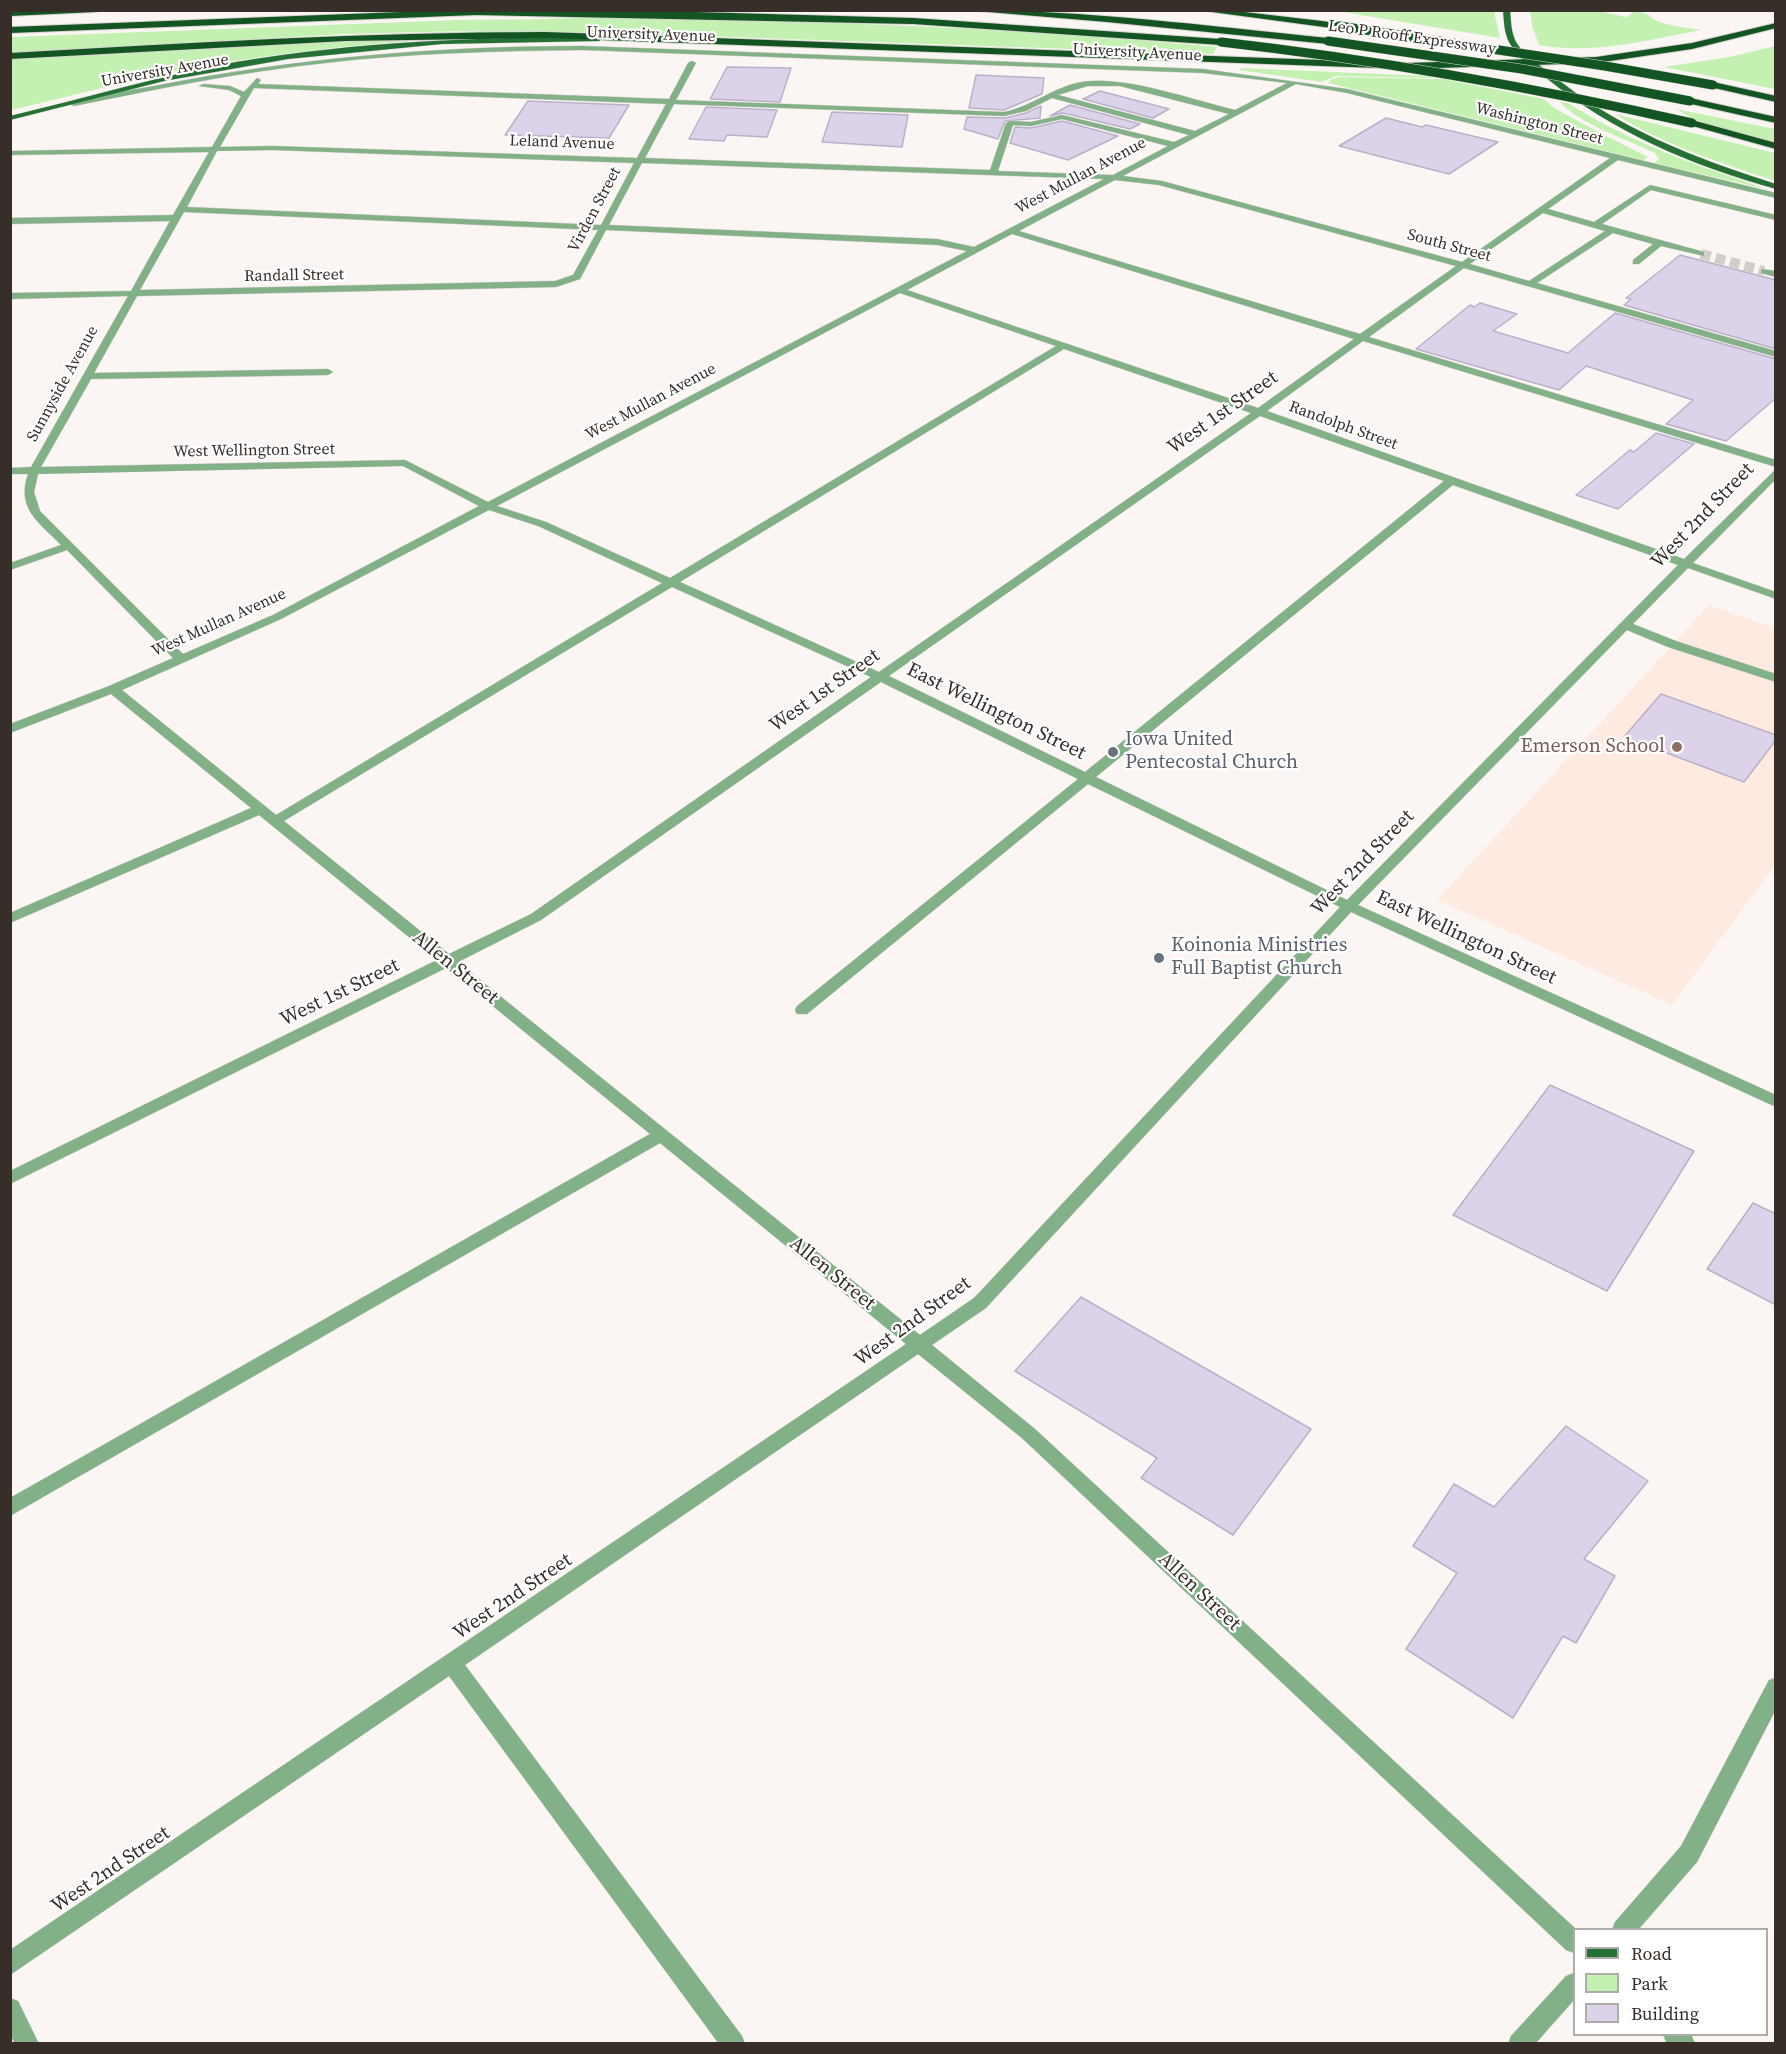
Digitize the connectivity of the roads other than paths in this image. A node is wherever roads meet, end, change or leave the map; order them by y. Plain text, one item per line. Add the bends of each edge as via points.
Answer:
1 (96, 10) edge
2 (510, 10) edge
3 (968, 10) edge
4 (1201, 10) edge
5 (1506, 10) edge
6 (467, 12) junction
7 (10, 14) edge
8 (1776, 25) edge
9 (1418, 27) dead end
10 (10, 30) edge
11 (693, 40) junction
12 (10, 56) edge
13 (692, 63) dead end
14 (1533, 63) junction
15 (1605, 66) junction
16 (277, 67) junction
17 (1296, 82) junction
18 (155, 87) junction
19 (248, 91) junction
20 (1053, 96) junction
21 (1776, 99) edge
22 (670, 102) junction
23 (74, 104) junction
24 (1028, 108) junction
25 (1236, 113) junction
26 (1004, 114) junction
27 (1062, 117) junction
28 (10, 118) edge
29 (1776, 120) edge
30 (948, 121) dead end
31 (1010, 123) junction
32 (1196, 134) junction
33 (1175, 145) junction
34 (1776, 146) edge
35 (215, 148) junction
36 (10, 153) edge
37 (1616, 158) junction
38 (638, 160) junction
39 (993, 173) junction
40 (1113, 177) junction
41 (1776, 187) edge
42 (1776, 196) edge
43 (1542, 210) junction
44 (178, 213) junction
45 (1776, 218) edge
46 (10, 221) edge
47 (604, 225) junction
48 (1595, 225) junction
49 (1611, 230) junction
50 (1011, 231) junction
51 (1659, 243) junction
52 (974, 250) junction
53 (1701, 254) tunnel mouth
54 (1636, 262) dead end
55 (1463, 265) junction
56 (1764, 271) tunnel mouth
57 (1776, 274) edge
58 (577, 276) joint
59 (1530, 284) junction
60 (899, 290) junction
61 (132, 293) junction
62 (10, 296) edge
63 (1364, 337) junction
64 (1063, 346) junction
65 (1776, 354) edge
66 (328, 372) dead end
67 (87, 376) junction
68 (1259, 412) junction
69 (1776, 464) edge
70 (10, 471) edge
71 (34, 471) junction
72 (1776, 472) edge
73 (1452, 481) junction
74 (487, 506) junction
75 (68, 546) junction
76 (1685, 564) junction
77 (10, 567) edge
78 (670, 582) junction
79 (1776, 596) edge
80 (1625, 626) junction
81 (181, 659) junction
82 (880, 677) junction
83 (1776, 678) edge
84 (113, 689) junction
85 (10, 729) edge
86 (1088, 778) junction
87 (261, 809) junction
88 (275, 821) junction
89 (1349, 906) junction
90 (10, 919) edge
91 (447, 961) junction
92 (802, 1010) dead end
93 (1776, 1102) edge
94 (661, 1135) junction
95 (10, 1178) edge
96 (920, 1345) junction
97 (10, 1508) edge
98 (452, 1664) junction
99 (1776, 1687) edge
100 (1624, 1928) edge
101 (1573, 1940) edge
102 (10, 1964) edge
103 (1573, 1986) edge
104 (10, 2009) edge
105 (28, 2043) edge
106 (734, 2043) edge
107 (1519, 2043) edge

1 - 7 highway
2 - 6 highway
3 - 29 highway, Leo P Rooff Expressway, bridge via 1328,41 1522,69
4 - 15 highway, Leo P Rooff Expressway, bridge via 1339,26
5 - 14 main road via 1514,44
6 - 10 highway
6 - 34 highway, bridge via 913,21 1221,42 1357,58 1491,80 1692,123
8 - 14 highway via 1645,54
9 - 15 highway, bridge
11 - 12 highway via 406,35
11 - 14 highway via 1335,64
11 - 23 main road via 502,40 360,49 186,74
13 - 22 street, Virden Street
14 - 41 main road via 1557,85 1616,123 1700,160
15 - 21 highway, Leo P Rooff Expressway, bridge
16 - 17 street, University Avenue via 412,53 583,48 1161,68
16 - 18 street, University Avenue
16 - 19 street, Sunnyside Avenue via 265,73
17 - 25 street, West Mullan Avenue
17 - 37 street, Washington Street
18 - 19 street via 217,86
18 - 23 street, University Avenue
19 - 22 street
19 - 35 street, Sunnyside Avenue
20 - 24 street
20 - 25 street via 1076,86 1120,84
20 - 32 street
22 - 26 street
22 - 38 street, Virden Street
23 - 28 main road, University Avenue
24 - 26 street
24 - 27 street
25 - 32 street, West Mullan Avenue
26 - 31 street
27 - 31 street via 1031,124
27 - 33 street
30 - 31 street
31 - 39 street
32 - 33 street, West Mullan Avenue
33 - 40 street, West Mullan Avenue
35 - 36 street, Leland Avenue
35 - 38 street, Leland Avenue
35 - 44 street, Sunnyside Avenue
37 - 42 street, Washington Street
37 - 43 street, West 1st Street
38 - 39 street, Leland Avenue
38 - 47 street, Virden Street
39 - 40 street, Leland Avenue
40 - 50 street, West Mullan Avenue
40 - 55 street, South Street via 1159,183
43 - 48 street
43 - 55 street, West 1st Street
44 - 46 street
44 - 47 street
44 - 61 street, Sunnyside Avenue
45 - 48 street via 1650,187
47 - 52 street via 937,242
47 - 58 street, Virden Street
48 - 49 street
49 - 51 street
49 - 59 street
50 - 52 street, West Mullan Avenue
50 - 63 street
51 - 53 street
51 - 54 street
52 - 60 street, West Mullan Avenue
55 - 59 street, South Street
55 - 63 street, West 1st Street
56 - 57 street
58 - 61 street, Randall Street via 556,285
59 - 65 street, South Street
60 - 64 street, Randolph Street
60 - 74 street, West Mullan Avenue
61 - 62 street, Randall Street
61 - 67 street, Sunnyside Avenue
63 - 68 street, West 1st Street
63 - 69 street
64 - 68 street, Randolph Street
64 - 78 street
66 - 67 street
67 - 71 street, Sunnyside Avenue
68 - 73 street, Randolph Street
68 - 82 street, West 1st Street
70 - 71 street, West Wellington Street
71 - 74 street, West Wellington Street via 405,463
71 - 75 street, Sunnyside Avenue via 27,491 29,503
72 - 76 street, West 2nd Street
73 - 76 street, Randolph Street
73 - 86 street
74 - 78 street, East Wellington Street via 542,524
74 - 81 street, West Mullan Avenue via 277,616
75 - 77 street
75 - 81 street, Sunnyside Avenue
76 - 79 street, Randolph Street
76 - 80 street, West 2nd Street
78 - 82 street, East Wellington Street
78 - 88 street
80 - 83 street
80 - 89 street, West 2nd Street
81 - 84 street, West Mullan Avenue
82 - 86 street, East Wellington Street
82 - 91 street, West 1st Street via 536,917
84 - 85 street, West Mullan Avenue
84 - 87 street, Allen Street
86 - 89 street, East Wellington Street
86 - 92 street
87 - 88 street, Allen Street
87 - 90 street
88 - 91 street, Allen Street
89 - 93 street, East Wellington Street
89 - 96 street, West 2nd Street via 981,1303
91 - 94 street, Allen Street
91 - 95 street, West 1st Street
94 - 96 street, Allen Street
94 - 97 street
96 - 98 street, West 2nd Street
96 - 101 street, Allen Street via 1029,1434
98 - 102 street, West 2nd Street
98 - 106 street
99 - 100 street via 1689,1854
103 - 107 street
104 - 105 street

